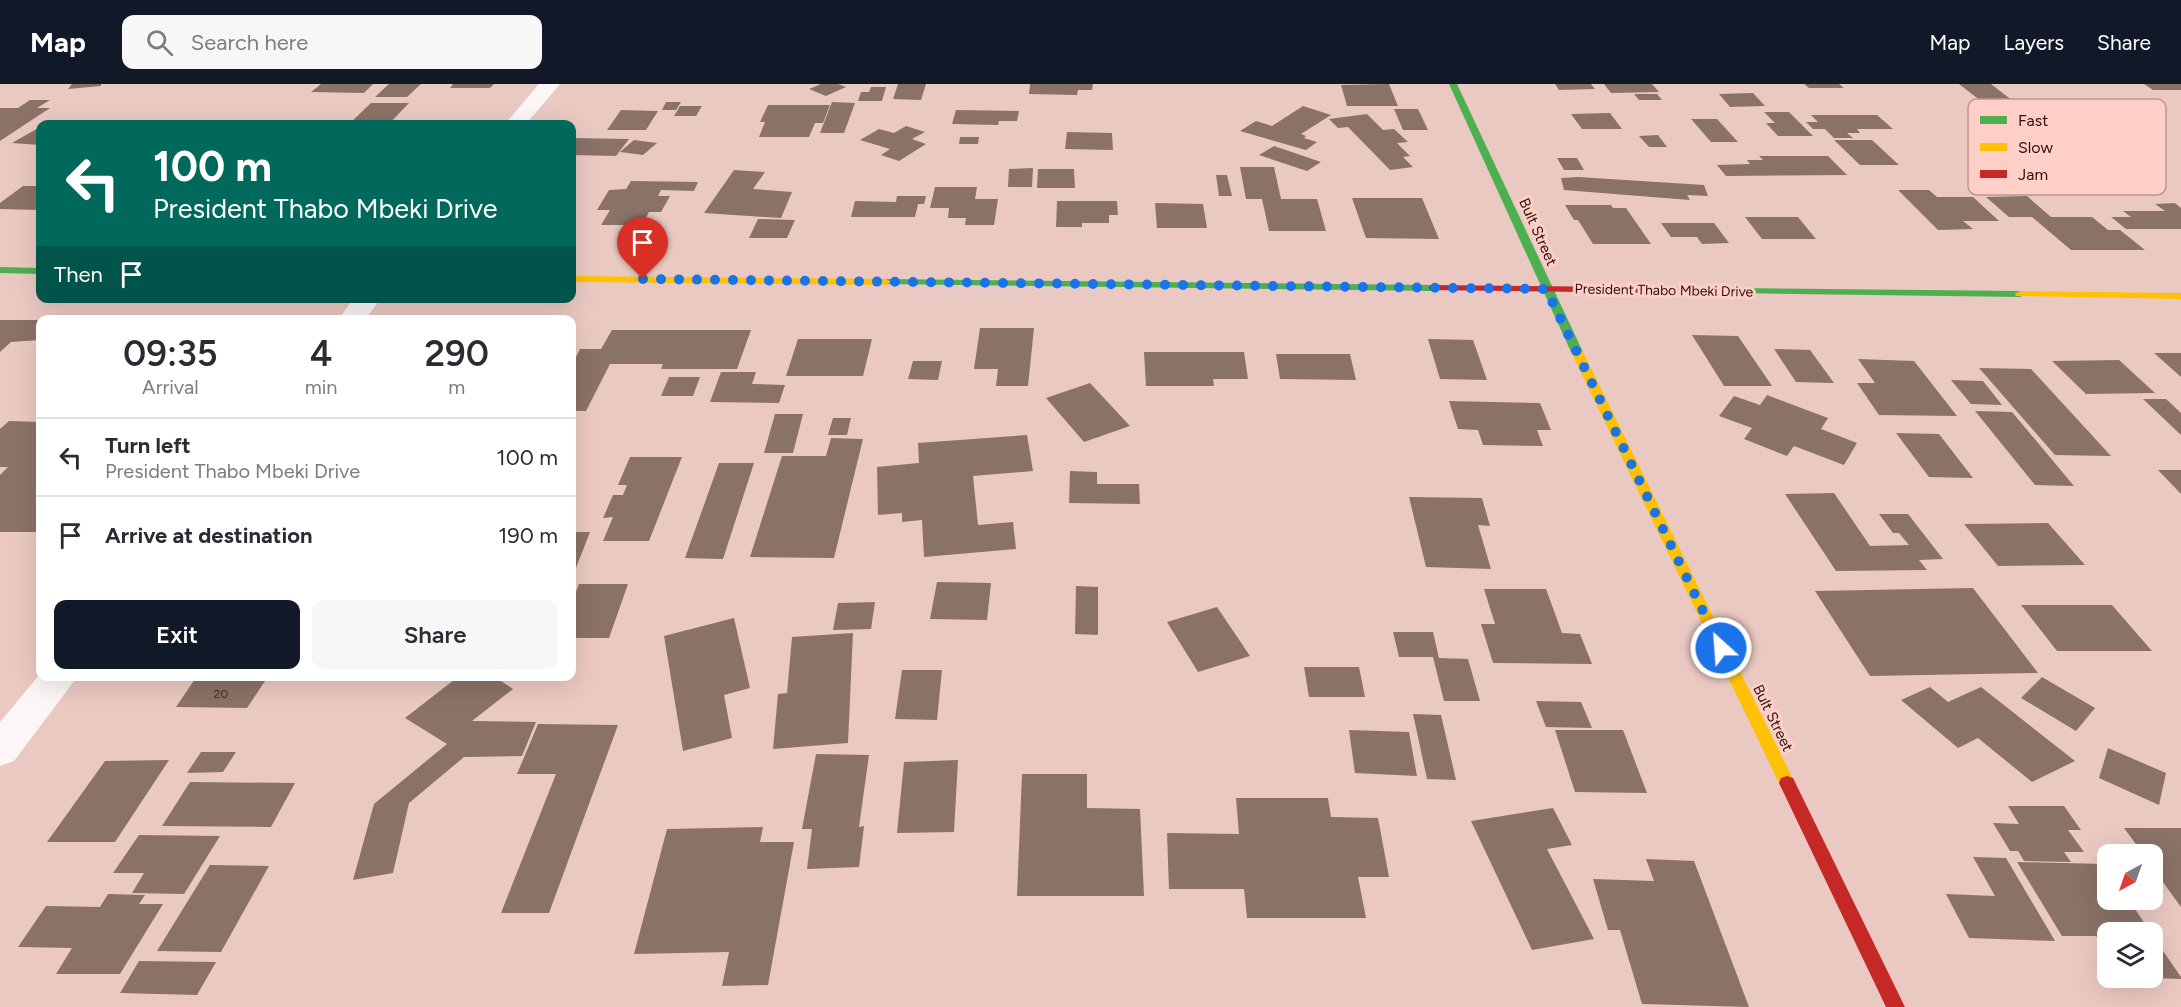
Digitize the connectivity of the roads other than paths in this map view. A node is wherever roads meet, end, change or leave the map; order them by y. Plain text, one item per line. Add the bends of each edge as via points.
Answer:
1 (550, 84) edge
2 (1453, 84) edge
3 (518, 120) edge
4 (0, 270) edge
5 (36, 271) edge
6 (576, 279) edge
7 (1546, 289) junction
8 (2181, 296) edge
9 (364, 303) edge
10 (355, 315) edge
11 (56, 681) edge
12 (0, 750) edge
13 (1896, 1007) edge

1 - 3 street
2 - 7 street, Bult Street
4 - 5 street
6 - 7 street, President Thabo Mbeki Drive
7 - 8 street, President Thabo Mbeki Drive
7 - 13 street, Bult Street
9 - 10 street
11 - 12 street

